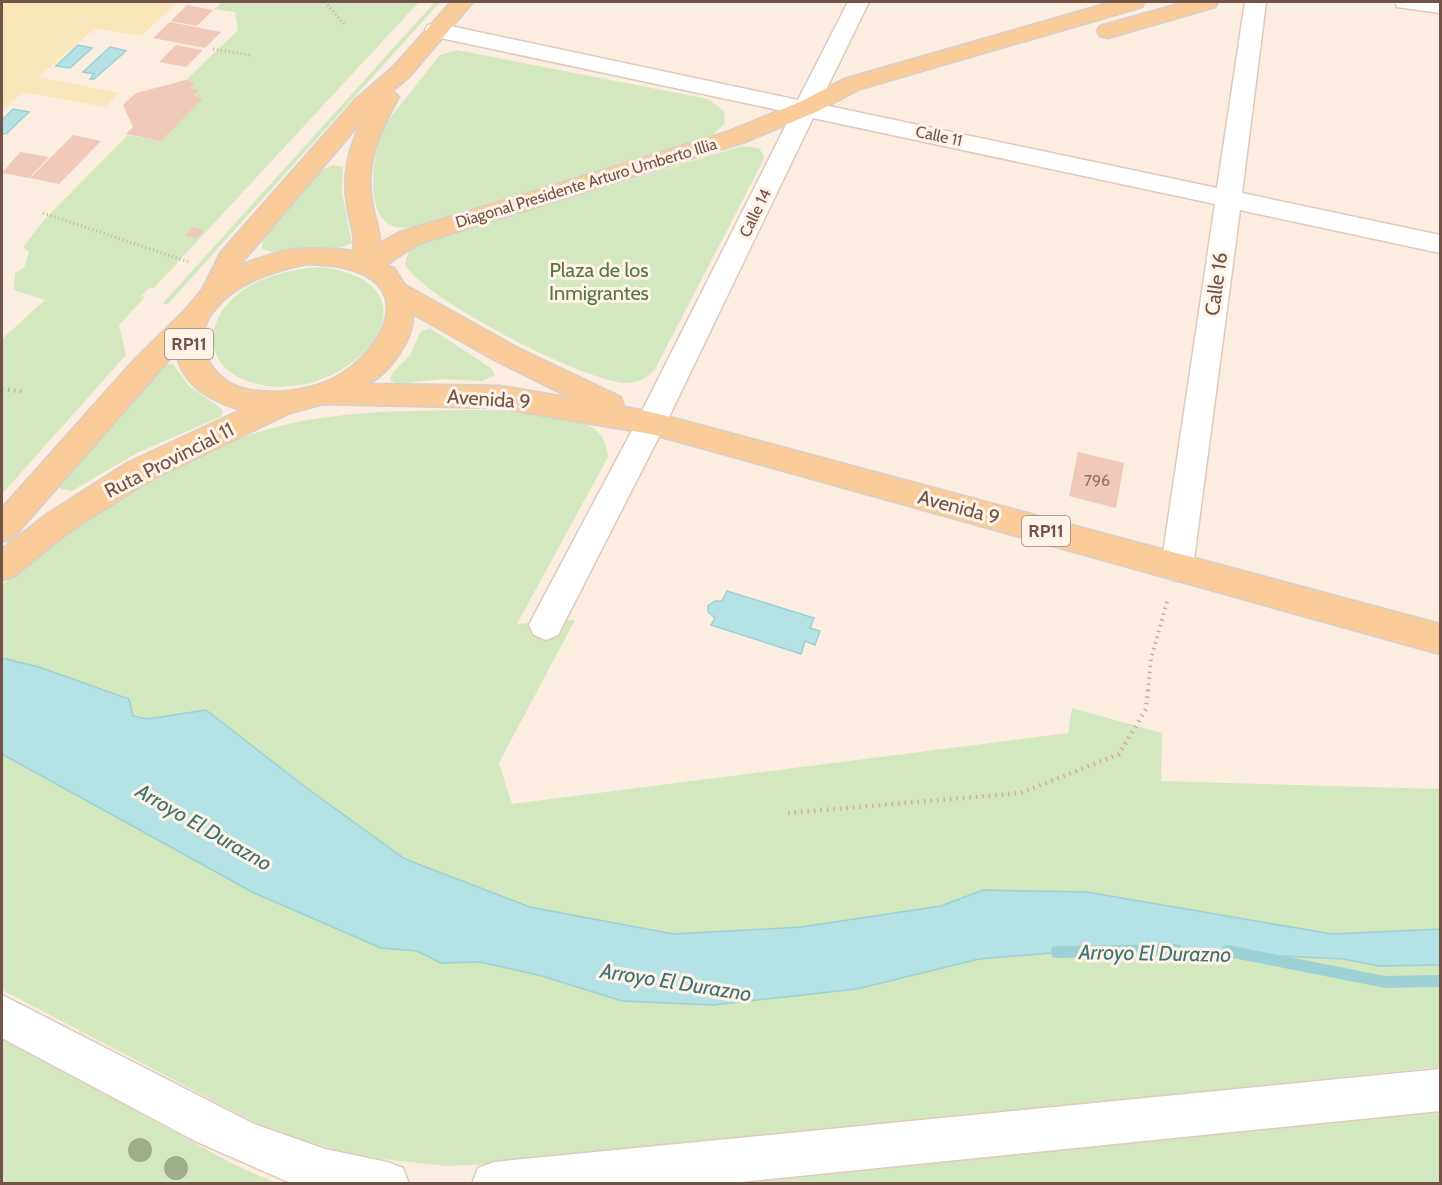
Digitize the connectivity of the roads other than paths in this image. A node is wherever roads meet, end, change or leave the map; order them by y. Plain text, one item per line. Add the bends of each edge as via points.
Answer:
1 (462, 2) edge
2 (858, 2) edge
3 (1134, 2) edge
4 (1207, 2) edge
5 (1256, 2) edge
6 (1405, 2) edge
7 (1440, 7) edge
8 (436, 30) junction
9 (400, 72) junction
10 (959, 75) dead end
11 (869, 102) dead end
12 (808, 107) junction
13 (1228, 199) junction
14 (1440, 244) edge
15 (365, 264) junction
16 (397, 292) junction
17 (202, 309) junction
18 (325, 394) junction
19 (283, 402) junction
20 (651, 423) junction
21 (2, 529) edge
22 (2, 567) edge
23 (1177, 567) junction
24 (546, 625) dead end
25 (1440, 639) edge
26 (2, 1016) edge
27 (1440, 1090) edge
28 (387, 1184) edge
29 (494, 1184) edge

1 - 8 main road
2 - 12 street, Calle 14
3 - 12 main road, Diagonal Presidente Arturo Umberto Illia via 852,84
4 - 10 main road
5 - 13 street, Calle 16
6 - 7 street
8 - 9 main road
8 - 12 street, Calle 11
9 - 15 main road via 363,142 357,181 361,216 369,234
9 - 17 main road via 363,105 230,258
11 - 12 main road, Diagonal Presidente Arturo Umberto Illia
12 - 13 street, Calle 11
12 - 15 main road, Diagonal Presidente Arturo Umberto Illia via 736,137 409,238
12 - 20 street, Calle 14
13 - 14 street, Calle 11
13 - 23 street, Calle 16
15 - 16 main road, RP11 via 386,277
15 - 17 main road, RP11 via 324,255 274,261 228,282
16 - 18 main road, RP11 via 402,314 390,349 356,380
16 - 20 main road, Avenida 9 / RP11 via 508,355
17 - 19 main road, RP11 via 189,341 190,354 202,378 228,395
17 - 21 main road, RP11 via 144,366
18 - 19 main road, RP11
18 - 20 main road, Avenida 9 / RP11 via 500,397
19 - 22 main road, Ruta Provincial 11 / RP11 via 138,472 58,523
20 - 23 main road, Avenida 9 / RP11
20 - 24 street, Calle 14
23 - 25 main road, Avenida 9 / RP11
26 - 28 street via 234,1138 299,1166
27 - 29 street

